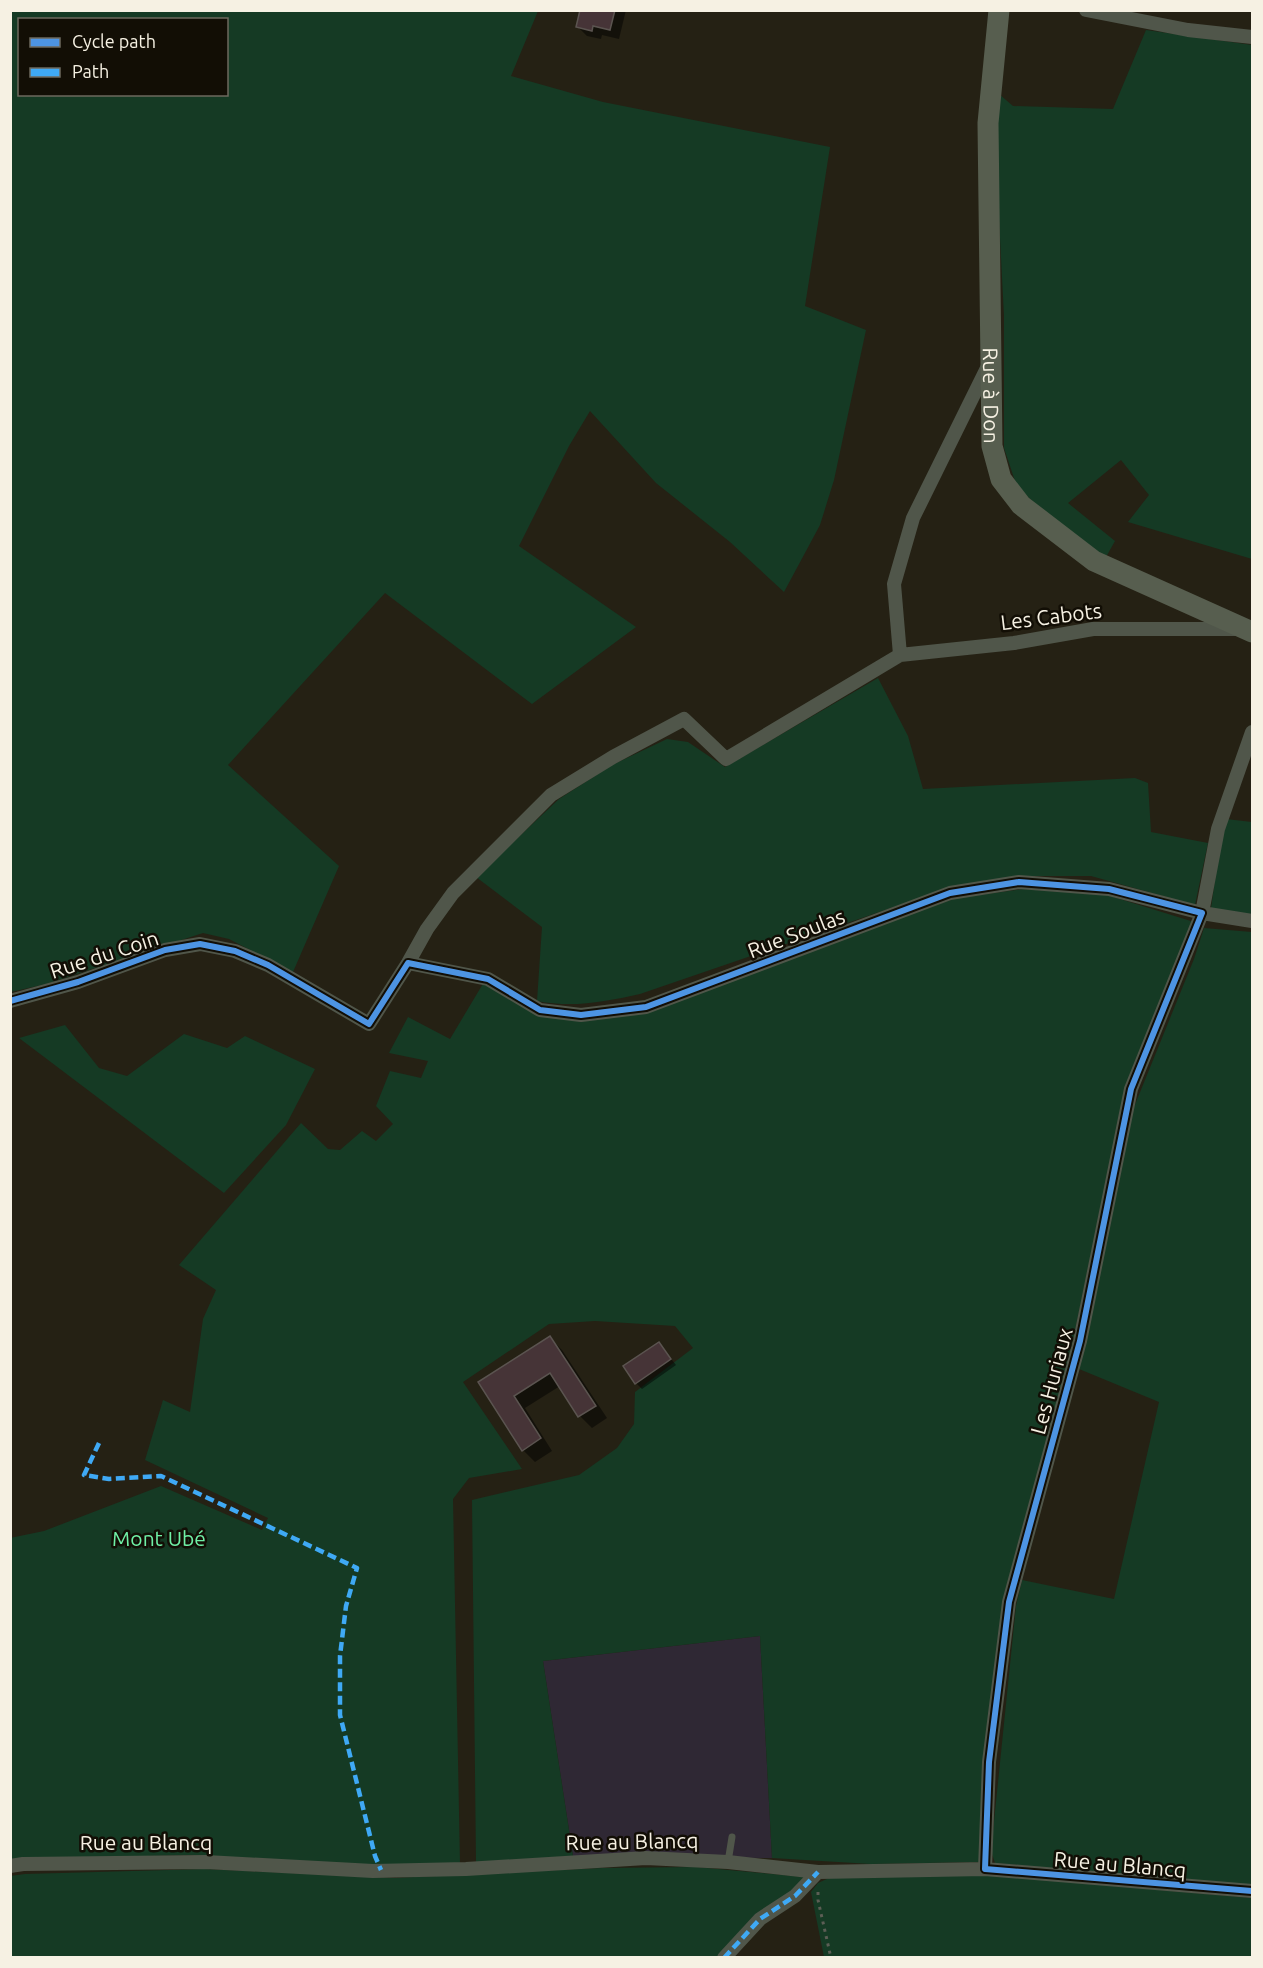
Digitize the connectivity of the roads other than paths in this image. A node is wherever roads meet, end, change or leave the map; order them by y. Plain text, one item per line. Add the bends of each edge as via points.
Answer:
1 (999, 10) edge
2 (1086, 10) edge
3 (1252, 38) edge
4 (989, 362) junction
5 (1248, 631) edge
6 (900, 655) junction
7 (1252, 732) edge
8 (1202, 913) junction
9 (1252, 921) edge
10 (408, 963) junction
11 (10, 1001) edge
12 (732, 1837) dead end
13 (728, 1862) junction
14 (10, 1866) edge
15 (985, 1869) junction
16 (818, 1872) junction
17 (1252, 1891) edge
18 (724, 1958) edge

1 - 4 main road, Rue à Don via 988,123
2 - 3 street
4 - 5 main road, Rue à Don via 992,446 1001,479 1021,506 1094,561
4 - 6 street via 913,518 894,584
5 - 6 street, Les Cabots via 1093,629 1014,643
6 - 10 street via 726,759 684,719 551,795 453,893
7 - 8 street, Les Huriaux via 1218,829
8 - 9 street, Rue Soulas
8 - 10 street, Rue Soulas via 1087,887 1019,882 950,893 646,1007 581,1015 540,1010 488,979
8 - 15 street, Les Huriaux via 1131,1089 1080,1341 1009,1602 989,1762
10 - 11 street, Rue du Coin via 369,1024 268,965 236,951 200,944 165,950 78,982
12 - 13 lane
13 - 14 street, Rue au Blancq via 646,1858 466,1869 373,1870 206,1862
13 - 16 street, Rue au Blancq
15 - 16 street, Rue au Blancq
15 - 17 street, Rue au Blancq
16 - 18 street via 795,1896 760,1919

